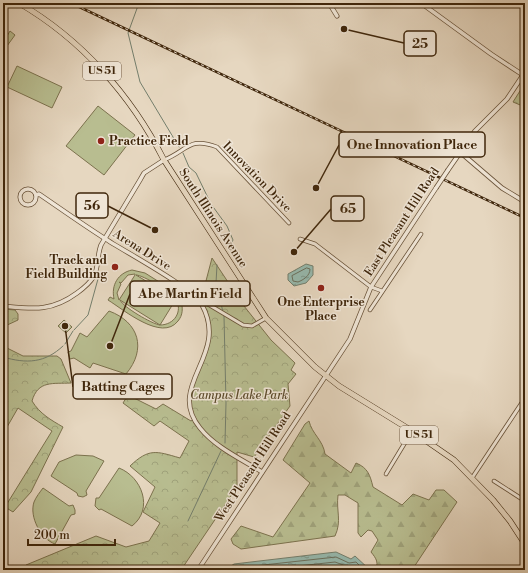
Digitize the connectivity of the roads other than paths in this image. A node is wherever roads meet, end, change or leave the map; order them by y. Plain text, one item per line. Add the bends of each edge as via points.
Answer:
1 (19, 3) edge
2 (329, 3) edge
3 (421, 3) edge
4 (337, 16) dead end
5 (524, 74) edge
6 (460, 152) junction
7 (164, 160) junction
8 (36, 195) junction
9 (525, 202) edge
10 (289, 223) dead end
11 (421, 234) dead end
12 (104, 238) junction
13 (300, 239) dead end
14 (371, 287) junction
15 (382, 291) junction
16 (193, 294) junction
17 (3, 306) edge
18 (370, 310) dead end
19 (266, 318) junction
20 (326, 375) junction
21 (525, 398) edge
22 (412, 431) junction
23 (262, 472) junction
24 (386, 474) dead end
25 (472, 479) junction
26 (494, 481) dead end
27 (525, 501) edge
28 (525, 544) edge
29 (198, 570) edge

1 - 7 highway, South Illinois Avenue / US 51 via 66,36 98,66 130,104
2 - 4 street
3 - 5 street via 491,54
5 - 6 street, East Pleasant Hill Road via 507,98 475,131
6 - 9 street via 502,188
6 - 14 street, East Pleasant Hill Road, bridge
7 - 10 street, Innovation Drive via 188,146 201,142 217,147
7 - 12 street via 144,173
7 - 19 highway, South Illinois Avenue / US 51
8 - 8 street, Arena Drive via 33,190 27,189 22,191 20,198 28,205 34,202
8 - 12 street, Arena Drive via 39,194
11 - 15 street
12 - 16 street, Arena Drive
12 - 17 street via 97,254 94,277 70,298 61,304 39,309
13 - 14 street via 315,244
14 - 15 street
14 - 20 street, East Pleasant Hill Road via 350,339
15 - 18 street
16 - 19 street via 243,325 252,326
16 - 23 street, Arena Drive via 205,312 210,336 202,363 191,386 190,409 200,428 214,441
19 - 20 highway, South Illinois Avenue / US 51
20 - 22 highway, South Illinois Avenue / US 51 via 348,392
20 - 23 street, West Pleasant Hill Road
21 - 25 street
22 - 24 street
22 - 25 highway, South Illinois Avenue / US 51 via 454,460
23 - 29 street, West Pleasant Hill Road
25 - 28 highway, South Illinois Avenue / US 51 via 503,512
26 - 27 street

